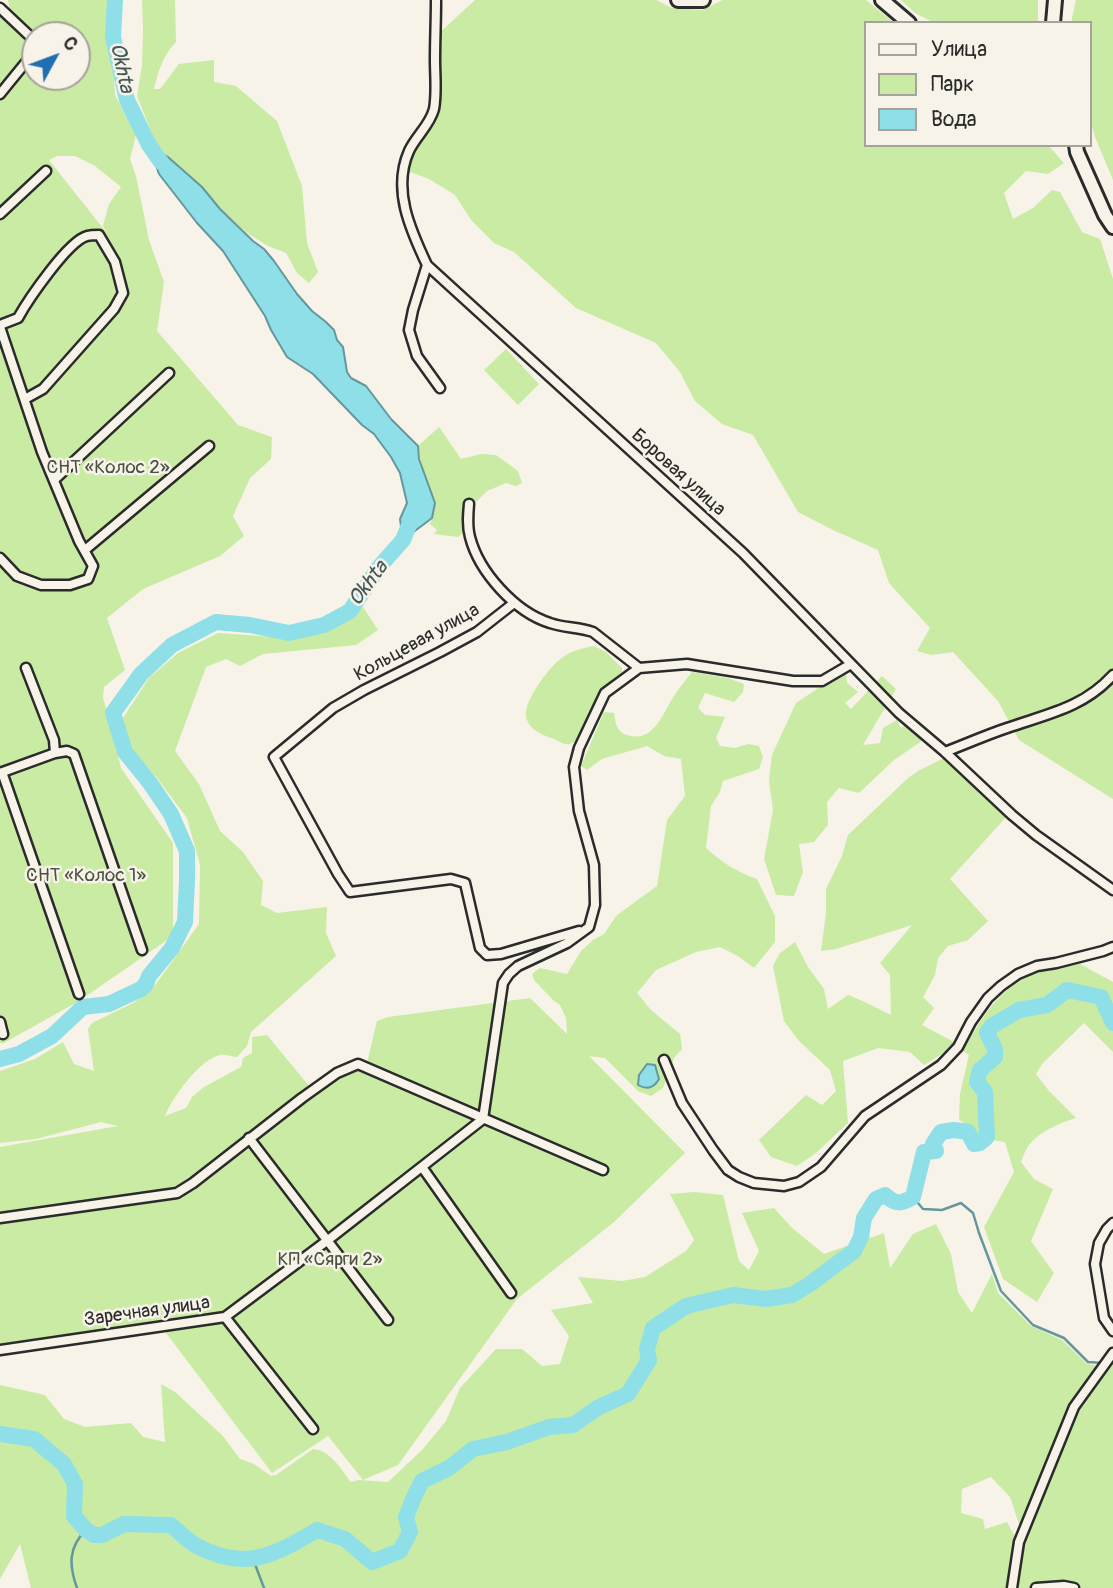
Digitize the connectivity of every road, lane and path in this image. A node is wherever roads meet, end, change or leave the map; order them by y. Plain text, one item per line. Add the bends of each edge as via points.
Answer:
1 (436, 0) edge
2 (678, 0) edge
3 (703, 0) edge
4 (882, 0) edge
5 (1055, 0) edge
6 (0, 8) edge
7 (907, 21) edge
8 (1053, 21) edge
9 (21, 28) edge
10 (21, 68) edge
11 (0, 94) edge
12 (1077, 147) edge
13 (46, 171) dead end
14 (0, 214) edge
15 (1113, 227) edge
16 (427, 265) junction
17 (0, 326) edge
18 (169, 373) dead end
19 (440, 388) dead end
20 (25, 399) junction
21 (209, 446) dead end
22 (54, 480) junction
23 (469, 504) dead end
24 (85, 551) junction
25 (0, 558) edge
26 (514, 603) junction
27 (850, 664) junction
28 (26, 668) dead end
29 (639, 668) junction
30 (1113, 675) edge
31 (946, 752) junction
32 (55, 753) junction
33 (1, 773) edge
34 (1113, 890) edge
35 (589, 927) junction
36 (1113, 947) edge
37 (142, 950) dead end
38 (79, 994) dead end
39 (0, 1023) edge
40 (3, 1034) dead end
41 (664, 1060) dead end
42 (484, 1119) junction
43 (249, 1138) junction
44 (422, 1167) junction
45 (603, 1170) dead end
46 (0, 1218) edge
47 (1113, 1223) edge
48 (328, 1240) junction
49 (511, 1293) dead end
50 (225, 1317) junction
51 (388, 1320) dead end
52 (1113, 1331) edge
53 (0, 1349) edge
54 (1113, 1353) edge
55 (313, 1429) dead end
56 (1012, 1588) edge
57 (1036, 1588) edge
58 (1074, 1588) edge

1 - 16 street, Боровая улица via 434,109 410,149 402,178 402,198
2 - 3 main road
4 - 7 main road
5 - 8 main road
6 - 9 street
10 - 11 street
12 - 15 main road
13 - 14 street
16 - 19 street via 409,330 417,356
16 - 27 street, Боровая улица via 743,553
17 - 20 street
17 - 20 street via 18,318 48,272 74,244 99,235 115,262 123,293 43,389
18 - 22 street
20 - 22 street
21 - 24 street
22 - 24 street
23 - 26 street, Кольцевая улица via 470,537 477,554 495,584
24 - 25 street via 93,566 88,579 70,585 41,585 16,576
26 - 29 street, Кольцевая улица via 548,623 593,632
26 - 35 street, Кольцевая улица via 477,632 333,708 274,757 350,892 450,878 465,883 480,948 490,955
27 - 29 street via 822,681 793,681 687,664
27 - 31 street, Боровая улица
28 - 32 street
29 - 35 street via 605,693 574,767 579,811 594,865 595,905
30 - 31 street via 1080,702
31 - 34 street, Боровая улица via 1036,835
32 - 33 street
32 - 37 street via 74,754
33 - 38 street
35 - 42 street via 519,966 503,983
36 - 41 street via 1037,965 1001,986 941,1065 865,1116 821,1167 799,1182 754,1184 728,1170 682,1103
39 - 40 street
42 - 43 street via 358,1064 337,1073
42 - 44 street, Заречная улица
42 - 45 street
43 - 46 street via 177,1192
43 - 48 street
44 - 48 street, Заречная улица
44 - 49 street
47 - 52 street via 1099,1243 1095,1264 1104,1318
48 - 50 street, Заречная улица
48 - 51 street
50 - 53 street, Заречная улица
50 - 55 street
54 - 56 street via 1074,1407 1019,1542
57 - 58 street

